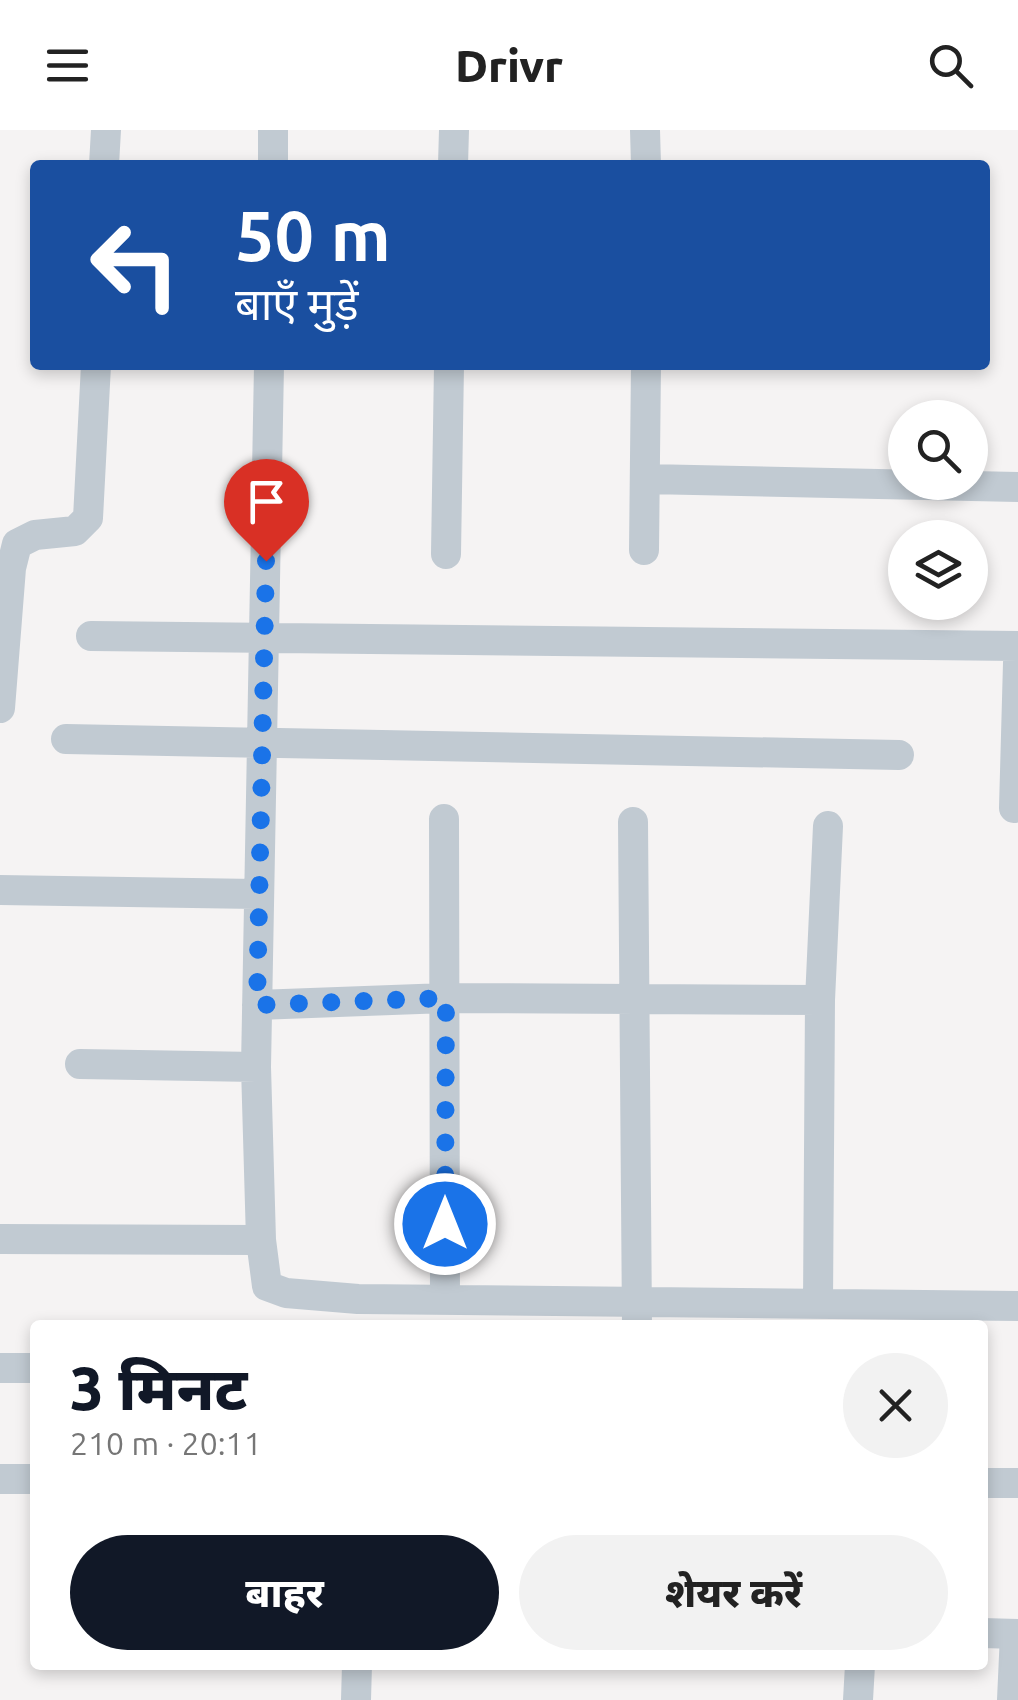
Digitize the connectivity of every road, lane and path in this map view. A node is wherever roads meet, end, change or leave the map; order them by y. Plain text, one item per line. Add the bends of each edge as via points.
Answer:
1 (106, 130) edge
2 (273, 130) edge
3 (454, 130) edge
4 (646, 130) edge
5 (104, 160) edge
6 (273, 160) edge
7 (454, 160) edge
8 (646, 160) edge
9 (96, 370) edge
10 (269, 370) edge
11 (450, 370) edge
12 (646, 370) edge
13 (647, 479) junction
14 (1018, 487) edge
15 (644, 550) dead end
16 (446, 554) dead end
17 (91, 636) dead end
18 (264, 639) junction
19 (1018, 646) edge
20 (1018, 662) edge
21 (0, 679) edge
22 (0, 708) edge
23 (66, 739) dead end
24 (262, 742) junction
25 (899, 755) dead end
26 (1014, 808) dead end
27 (444, 819) dead end
28 (633, 822) dead end
29 (828, 826) dead end
30 (0, 890) edge
31 (259, 894) junction
32 (446, 998) junction
33 (632, 1000) junction
34 (820, 1000) junction
35 (257, 1005) junction
36 (80, 1064) dead end
37 (256, 1068) junction
38 (0, 1239) edge
39 (261, 1240) junction
40 (445, 1300) junction
41 (818, 1304) junction
42 (1018, 1306) edge
43 (358, 1312) edge
44 (637, 1314) edge
45 (0, 1368) edge
46 (30, 1368) edge
47 (0, 1478) edge
48 (30, 1479) edge
49 (988, 1483) edge
50 (1018, 1483) edge
51 (988, 1634) edge
52 (1017, 1634) edge
53 (356, 1670) edge
54 (860, 1670) edge
55 (356, 1700) edge
56 (858, 1700) edge
57 (1012, 1700) edge

1 - 5 street
2 - 6 street
3 - 7 street
4 - 8 street
9 - 21 street via 88,518 75,532 35,535 17,544
10 - 18 street
11 - 16 street
12 - 13 street
13 - 14 street
13 - 15 street
17 - 18 street
18 - 19 street
18 - 24 street
20 - 26 street
21 - 22 street
23 - 24 street
24 - 25 street
24 - 31 street
27 - 32 street
28 - 33 street
29 - 34 street
30 - 31 street
31 - 35 street
32 - 33 street
32 - 35 street
32 - 40 street
33 - 34 street
33 - 44 street
34 - 41 street
35 - 37 street
36 - 37 street
37 - 39 street
38 - 39 street
39 - 43 street via 267,1286
40 - 43 street
40 - 44 street
41 - 42 street
41 - 44 street
45 - 46 street
47 - 48 street
49 - 50 street
51 - 52 street
52 - 57 street
53 - 55 street
54 - 56 street

